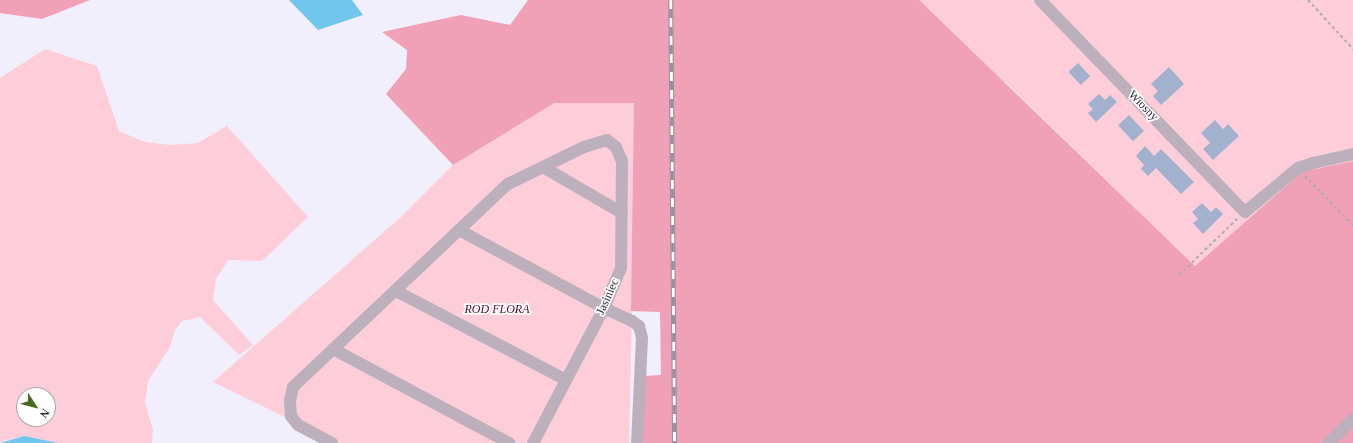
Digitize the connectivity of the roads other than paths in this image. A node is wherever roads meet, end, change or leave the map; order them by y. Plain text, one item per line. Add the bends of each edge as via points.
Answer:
1 (1040, 0) edge
2 (1353, 154) edge
3 (543, 167) junction
4 (622, 213) junction
5 (459, 230) junction
6 (396, 290) junction
7 (604, 308) junction
8 (333, 349) junction
9 (566, 380) junction
10 (1353, 419) edge
11 (332, 443) edge
12 (509, 443) edge
13 (533, 443) edge
14 (637, 443) edge
15 (1329, 443) edge

1 - 2 street, Wiosny via 1245,212 1298,168
3 - 4 street
3 - 4 street, Jasiniec via 584,147 608,140 616,147 622,161
3 - 5 street via 508,184
4 - 7 street, Jasiniec via 621,268
5 - 6 street
5 - 7 street
6 - 8 street
6 - 9 street
7 - 9 street, Jasiniec
7 - 14 street via 639,326 642,338
8 - 11 street via 293,388 290,400 291,416 298,425
8 - 12 street
9 - 13 street, Jasiniec
10 - 15 street

